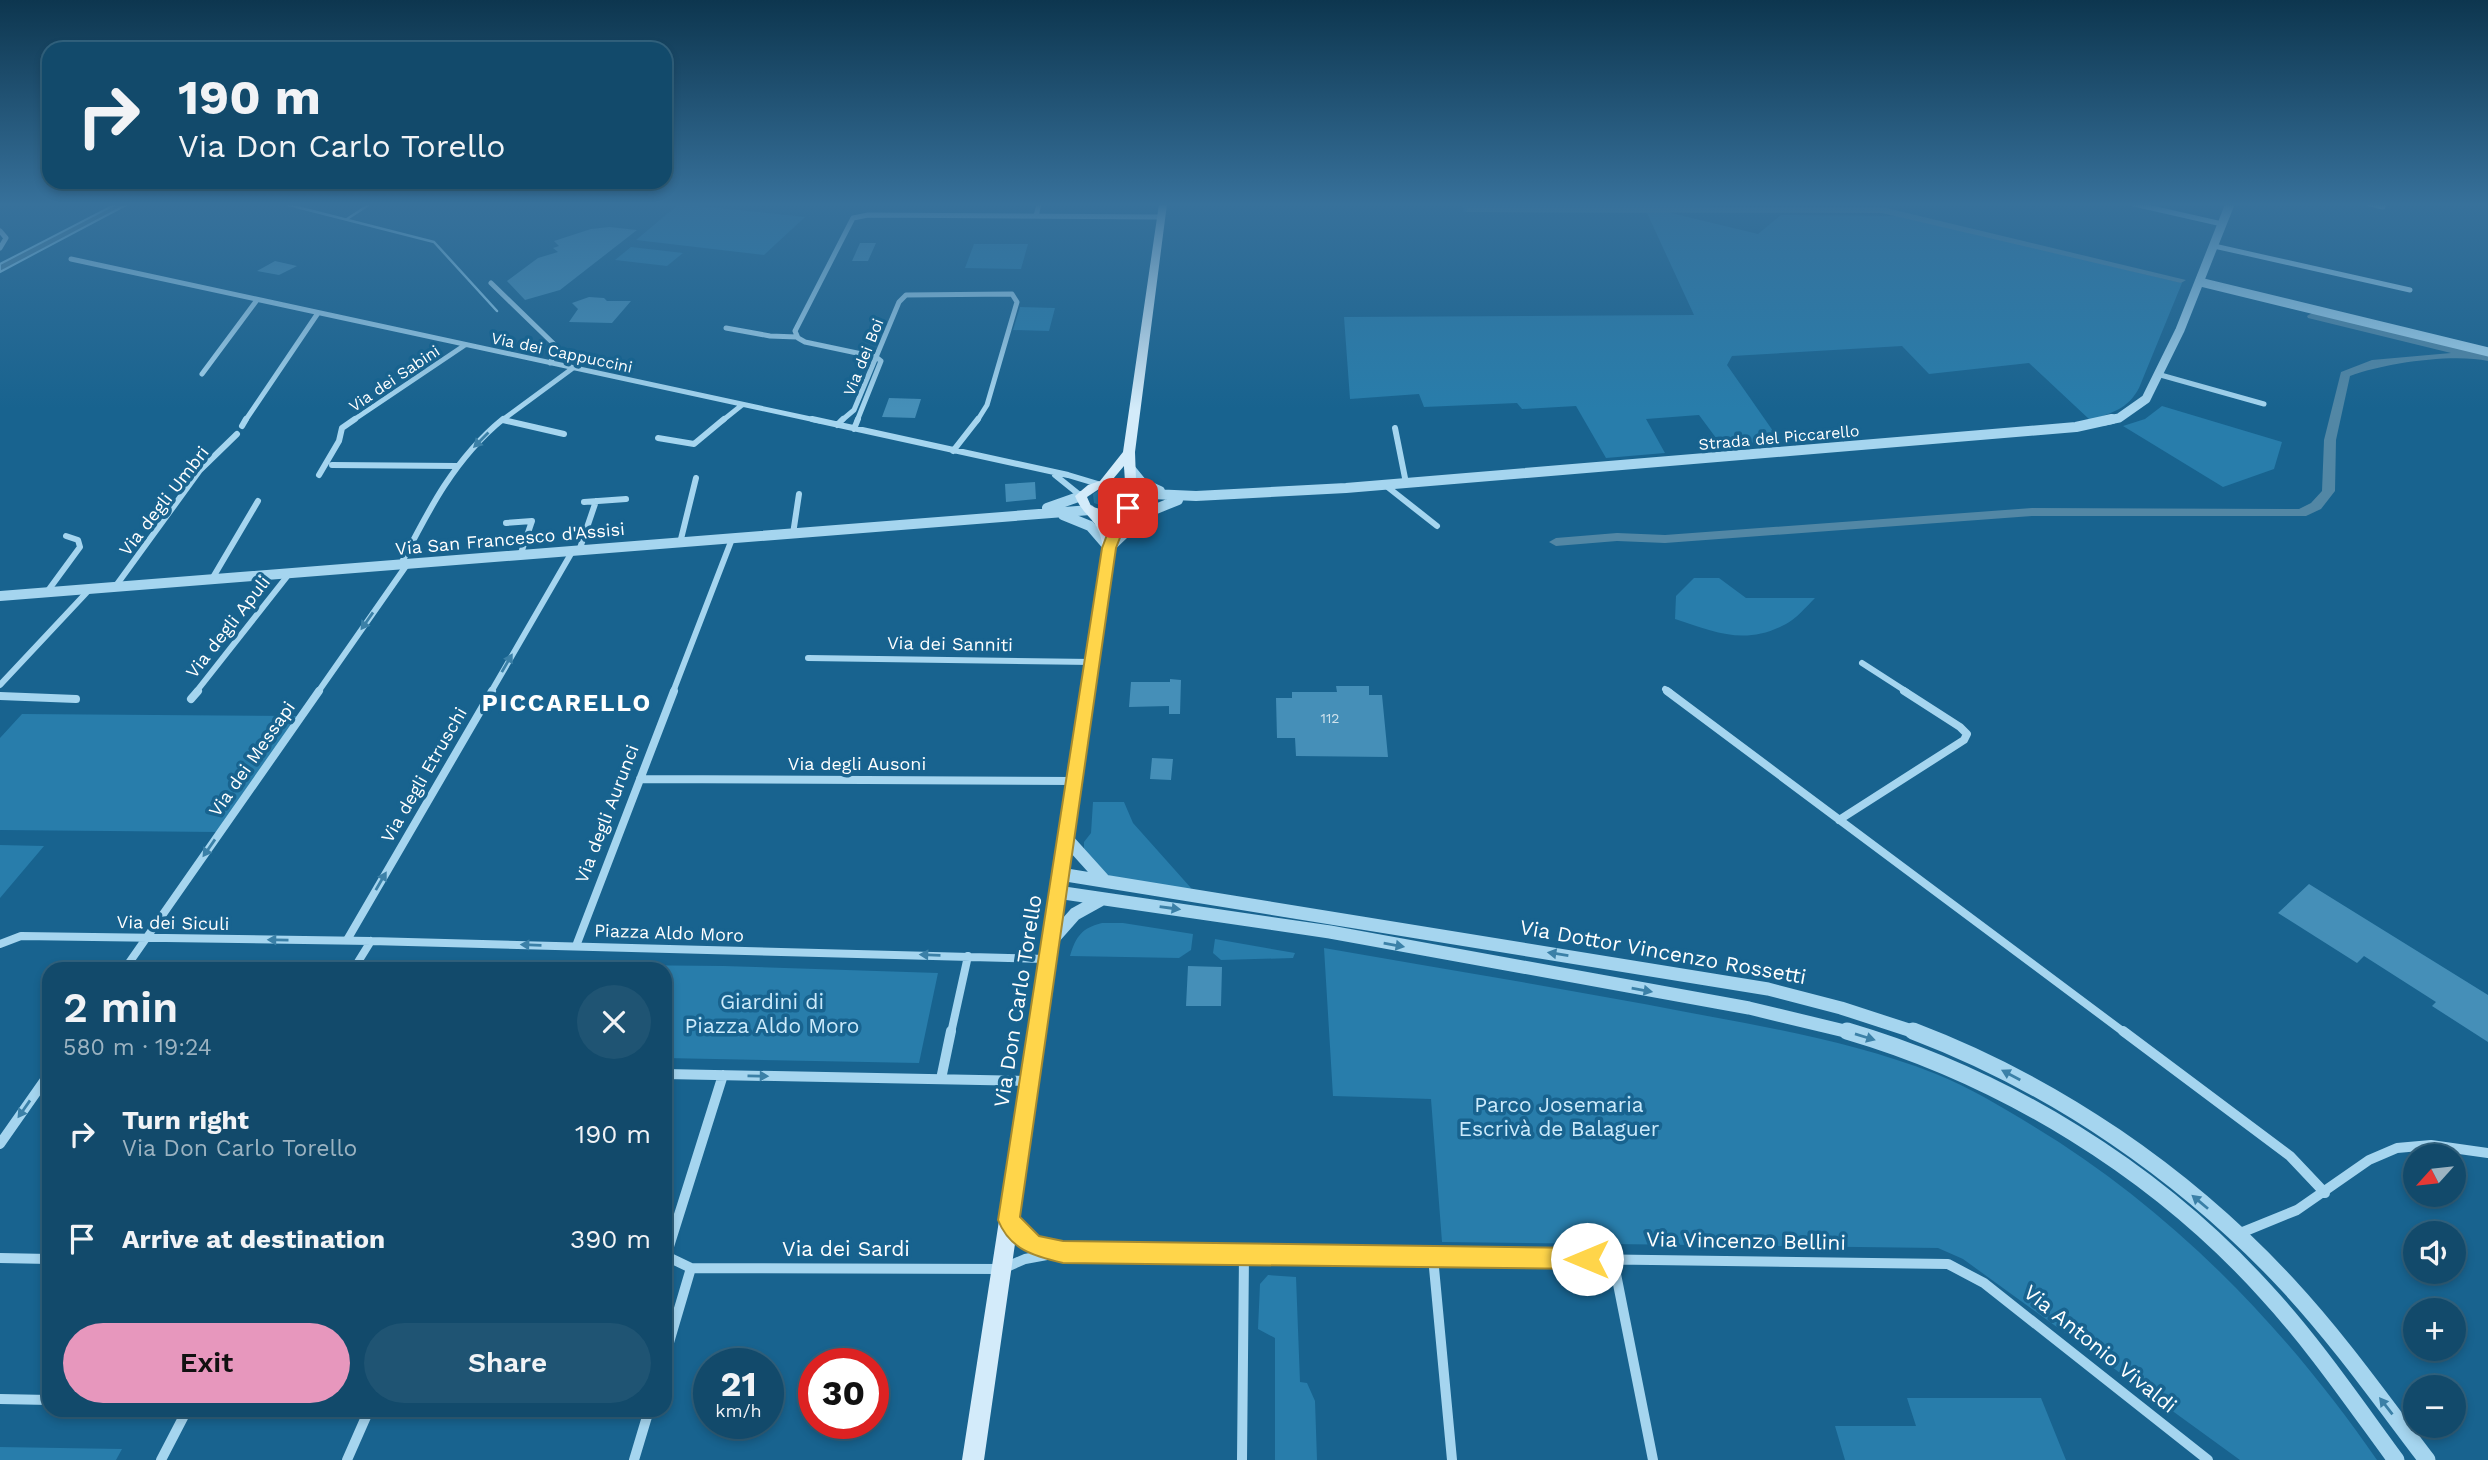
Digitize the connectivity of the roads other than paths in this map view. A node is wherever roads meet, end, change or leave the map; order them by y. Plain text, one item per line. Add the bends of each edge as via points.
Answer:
1 (127, 272) edge
2 (824, 272) edge
3 (1154, 272) edge
4 (2204, 272) edge
5 (2330, 272) edge
6 (2200, 282) junction
7 (491, 283) dead end
8 (2410, 290) dead end
9 (257, 300) junction
10 (318, 313) junction
11 (726, 328) dead end
12 (797, 337) junction
13 (466, 345) junction
14 (2488, 352) edge
15 (879, 359) junction
16 (550, 363) junction
17 (573, 368) junction
18 (202, 374) dead end
19 (2157, 374) junction
20 (2264, 404) dead end
21 (742, 405) junction
22 (503, 420) junction
23 (837, 425) junction
24 (242, 426) dead end
25 (1395, 428) dead end
26 (854, 429) junction
27 (237, 434) dead end
28 (564, 434) dead end
29 (658, 438) dead end
30 (953, 450) junction
31 (1129, 453) junction
32 (332, 465) dead end
33 (456, 466) junction
34 (1129, 467) junction
35 (1048, 472) junction
36 (319, 475) dead end
37 (696, 478) dead end
38 (1101, 483) junction
39 (1406, 483) junction
40 (1384, 485) junction
41 (1132, 490) junction
42 (799, 494) dead end
43 (1081, 496) junction
44 (626, 499) dead end
45 (1172, 499) junction
46 (258, 501) dead end
47 (596, 501) junction
48 (584, 502) dead end
49 (1129, 507) junction
50 (1091, 510) junction
51 (1048, 513) junction
52 (1023, 516) junction
53 (506, 523) dead end
54 (1437, 526) dead end
55 (793, 534) junction
56 (66, 536) dead end
57 (732, 539) junction
58 (680, 543) junction
59 (1109, 548) junction
60 (575, 552) junction
61 (519, 557) junction
62 (403, 566) junction
63 (289, 574) junction
64 (212, 579) junction
65 (116, 587) junction
66 (90, 589) junction
67 (47, 592) junction
68 (0, 596) edge
69 (807, 658) dead end
70 (1092, 662) junction
71 (1862, 663) dead end
72 (0, 685) edge
73 (1665, 689) dead end
74 (0, 696) edge
75 (76, 699) dead end
76 (191, 699) dead end
77 (640, 779) junction
78 (1075, 781) junction
79 (1839, 820) junction
80 (1066, 838) junction
81 (1060, 874) junction
82 (1103, 880) junction
83 (1057, 892) junction
84 (1102, 899) junction
85 (146, 938) junction
86 (347, 940) junction
87 (371, 941) junction
88 (0, 944) edge
89 (576, 946) junction
90 (1048, 950) junction
91 (968, 956) junction
92 (130, 962) edge
93 (359, 962) edge
94 (672, 1074) edge
95 (723, 1075) junction
96 (941, 1079) junction
97 (1029, 1081) junction
98 (42, 1084) edge
99 (0, 1144) edge
100 (2488, 1153) edge
101 (2325, 1192) junction
102 (1009, 1220) junction
103 (2237, 1234) junction
104 (672, 1237) edge
105 (1063, 1252) junction
106 (1244, 1255) junction
107 (1433, 1257) junction
108 (0, 1258) edge
109 (42, 1259) edge
110 (672, 1259) edge
111 (1613, 1259) junction
112 (691, 1268) junction
113 (1002, 1269) junction
114 (1966, 1271) joint
115 (672, 1332) edge
116 (0, 1399) edge
117 (42, 1400) edge
118 (183, 1417) edge
119 (366, 1417) edge
120 (647, 1417) edge
121 (161, 1460) edge
122 (346, 1460) edge
123 (634, 1460) edge
124 (973, 1460) edge
125 (1242, 1460) edge
126 (1452, 1460) edge
127 (1653, 1460) edge
128 (2208, 1460) edge
129 (2396, 1460) edge
130 (2427, 1460) edge

1 - 9 street, Via dei Cappuccini
2 - 12 street via 798,322
3 - 31 main road, Via Don Carlo Torello
4 - 6 street, Strada del Piccarello
5 - 8 street
6 - 14 street
6 - 19 street, Strada del Piccarello
7 - 16 street via 558,348
9 - 10 street, Via dei Cappuccini
9 - 18 street
10 - 13 street, Via dei Cappuccini
10 - 24 street
11 - 12 street
12 - 15 street
13 - 16 street, Via dei Cappuccini
13 - 36 street, Via dei Sabini via 341,428 339,441
15 - 23 street, Via dei Boi via 853,413
15 - 26 street, Via dei Boi
15 - 30 street, Via dei Boi via 899,302 906,295 1002,293 1017,299 987,405
16 - 17 street, Via dei Cappuccini
17 - 21 street, Via dei Cappuccini
17 - 22 street, Via dei Messapi
19 - 20 street
19 - 39 street, Strada del Piccarello via 2140,405 2119,418 2090,425
21 - 23 street, Via dei Cappuccini
21 - 29 street via 697,443
22 - 28 street
22 -> 33 street, Via dei Messapi
23 - 26 street, Via dei Cappuccini
25 - 39 street
26 - 30 street, Via dei Cappuccini
27 - 65 street, Via degli Umbri via 201,470
30 - 35 street, Via dei Cappuccini
31 - 34 main road, Via Don Carlo Torello
31 - 38 main road
32 - 33 street
33 - 62 street, Via dei Messapi via 438,492
34 - 41 main road, Via Don Carlo Torello
34 - 45 street via 1146,485
35 - 38 street, Via dei Cappuccini
35 - 43 street, Via dei Cappuccini
37 - 58 street
38 - 41 main road via 1122,484
38 - 43 main road
39 - 40 street, Strada del Piccarello
40 - 45 street, Strada del Piccarello
40 - 54 street
41 - 45 street, Strada del Piccarello
41 - 49 main road, Via Don Carlo Torello via 1135,500
42 - 55 street
43 - 50 main road
43 - 52 street, Via San Francesco d'Assisi
44 - 47 street
45 - 49 street, Strada del Piccarello
45 - 59 street, Strada del Piccarello via 1140,517
46 - 64 street
47 - 48 street
47 - 60 street, Via degli Etruschi
49 - 50 main road via 1108,514
49 - 59 main road, Via Don Carlo Torello
50 - 51 street, Via San Francesco d'Assisi
50 - 59 main road via 1109,535
51 - 52 street, Via San Francesco d'Assisi
51 - 59 street, Via San Francesco d'Assisi via 1090,526
52 - 55 street, Via San Francesco d'Assisi
53 - 61 street via 533,521
55 - 57 street, Via San Francesco d'Assisi
56 - 67 street via 78,540 80,547
57 - 58 street, Via San Francesco d'Assisi
57 - 77 street, Via degli Aurunci
58 - 60 street, Via San Francesco d'Assisi
59 - 70 main road, Via Don Carlo Torello
60 - 61 street, Via San Francesco d'Assisi
86 -> 60 street, Via degli Etruschi
61 - 62 street, Via San Francesco d'Assisi
62 - 63 street, Via San Francesco d'Assisi
62 -> 85 street, Via dei Messapi
63 - 64 street, Via San Francesco d'Assisi
63 - 76 street, Via degli Apuli
64 - 65 street, Via San Francesco d'Assisi
65 - 66 street, Via San Francesco d'Assisi
66 - 67 street, Via San Francesco d'Assisi
66 - 72 street
67 - 68 street, Via San Francesco d'Assisi
69 - 70 street, Via dei Sanniti
70 - 78 main road, Via Don Carlo Torello
71 - 79 street via 1967,734
73 - 79 street
74 - 75 street
77 - 78 street, Via degli Ausoni
77 - 89 street, Via degli Aurunci
78 - 80 main road, Via Don Carlo Torello
79 - 101 street via 2290,1156
80 - 81 main road, Via Don Carlo Torello
80 - 82 street
81 - 82 street, Via Dottor Vincenzo Rossetti
81 - 83 main road, Via Don Carlo Torello
103 -> 82 street, Via Dottor Vincenzo Rossetti via 2149,1162 2050,1097 1959,1050 1872,1017 1768,989
83 - 84 street
83 - 90 main road, Via Don Carlo Torello
84 - 90 street via 1075,914
84 -> 129 street via 1259,920 1766,1012 1876,1040 1959,1072 2080,1139 2140,1180 2218,1244 2294,1325
86 -> 85 street, Via dei Siculi
85 - 88 street, Via dei Siculi via 21,936
85 - 92 street, Via dei Messapi
86 - 87 street, Piazza Aldo Moro
89 -> 87 street, Piazza Aldo Moro
87 - 93 street
91 -> 89 street, Piazza Aldo Moro
90 - 91 street, Piazza Aldo Moro
90 - 97 main road, Via Don Carlo Torello
91 - 96 street
94 - 95 street
95 -> 96 street
95 - 104 street
96 - 97 street
97 - 102 main road, Via Don Carlo Torello
98 -> 99 street
100 - 101 street via 2427,1145 2399,1148 2363,1163
101 - 103 street
102 - 105 street, Via Vincenzo Bellini via 1034,1245
102 - 113 main road, Via Don Carlo Torello
130 -> 103 street, Via Dottor Vincenzo Rossetti via 2314,1315
105 - 106 street, Via Vincenzo Bellini
105 - 113 street, Via Vincenzo Bellini
106 - 107 street, Via Vincenzo Bellini
106 - 125 street
107 - 111 street, Via Vincenzo Bellini
107 - 126 street
108 - 109 street
110 - 112 street
111 - 114 street, Via Vincenzo Bellini via 1930,1262
111 - 127 street
112 - 113 street, Via dei Sardi
112 - 115 street
113 - 124 main road, Via Don Carlo Torello
114 - 128 street, Via Antonio Vivaldi
116 - 117 street
118 - 121 street
119 - 122 street
120 - 123 street

